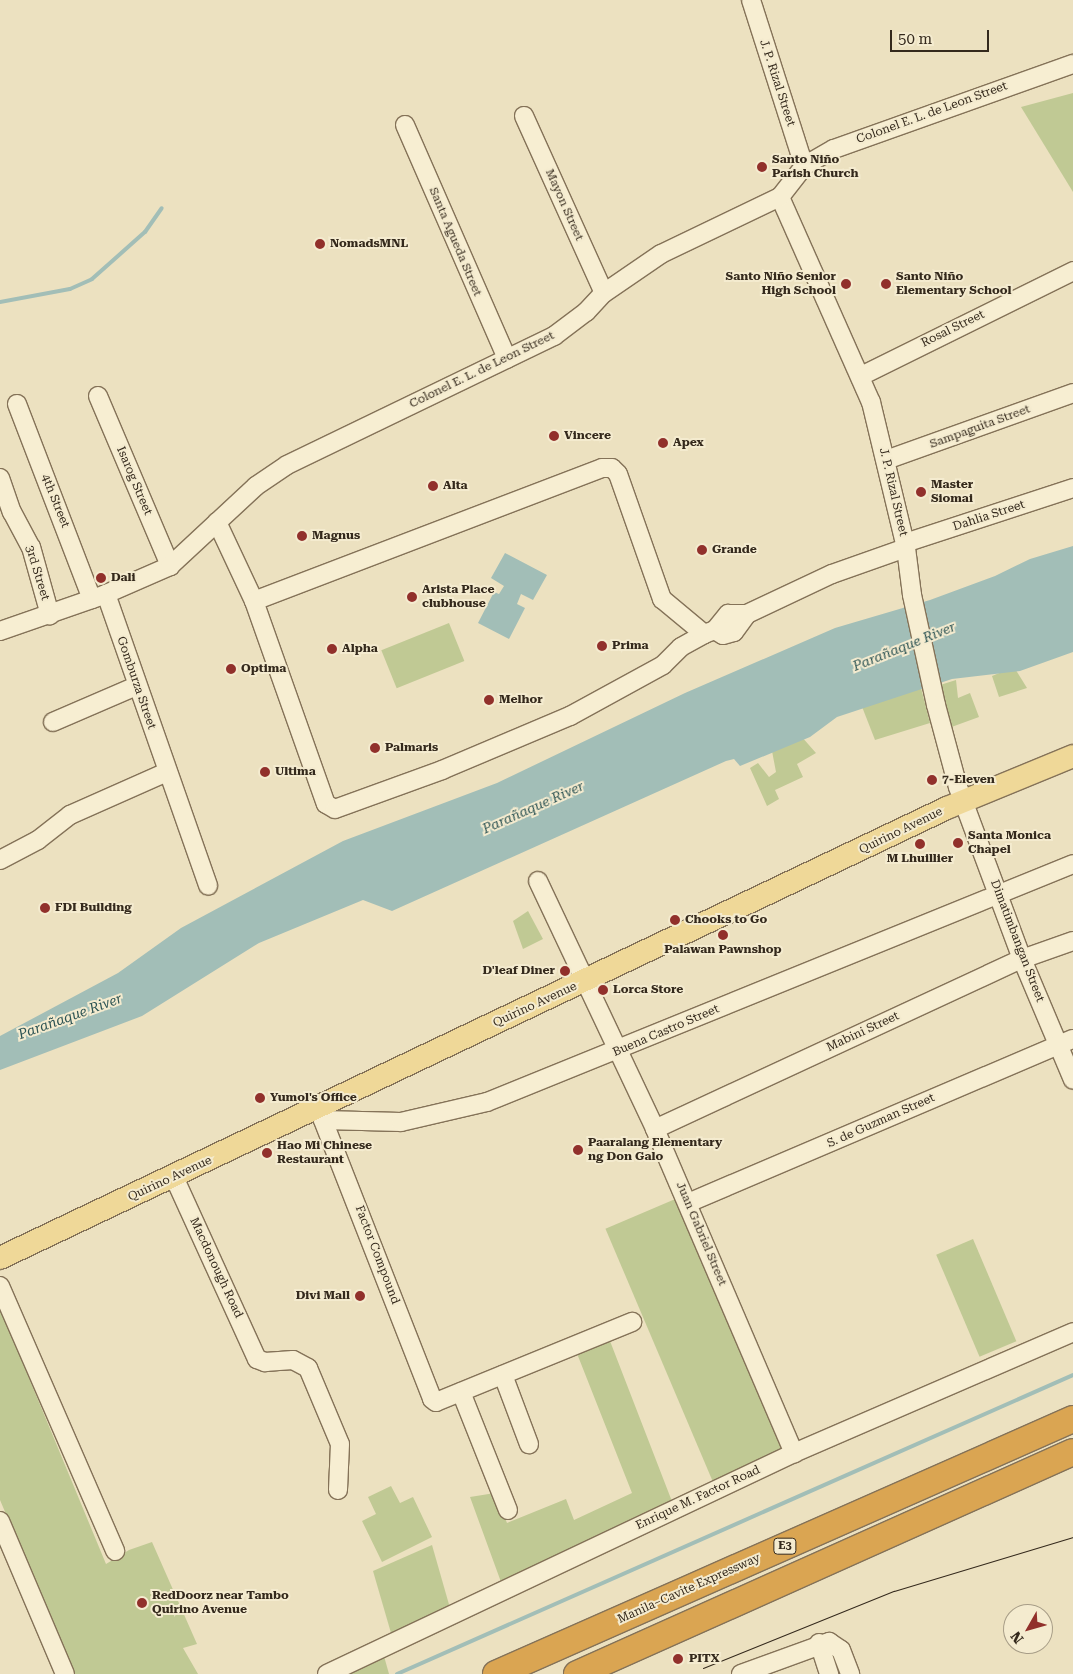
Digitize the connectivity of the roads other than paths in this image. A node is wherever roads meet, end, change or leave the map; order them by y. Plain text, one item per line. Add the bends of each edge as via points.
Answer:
1 (751, 0) edge
2 (1073, 64) edge
3 (524, 116) dead end
4 (405, 125) dead end
5 (804, 166) junction
6 (780, 197) junction
7 (1073, 271) edge
8 (604, 293) junction
9 (507, 360) junction
10 (860, 376) junction
11 (1073, 393) edge
12 (98, 396) dead end
13 (17, 404) dead end
14 (886, 460) junction
15 (0, 478) edge
16 (1073, 488) edge
17 (217, 522) junction
18 (905, 546) junction
19 (170, 566) junction
20 (99, 596) junction
21 (254, 601) junction
22 (50, 615) junction
23 (0, 631) edge
24 (709, 632) junction
25 (136, 686) junction
26 (53, 722) dead end
27 (1073, 756) edge
28 (166, 772) junction
29 (964, 801) junction
30 (0, 860) edge
31 (1073, 864) edge
32 (538, 881) dead end
33 (208, 886) dead end
34 (998, 893) junction
35 (1073, 941) edge
36 (1022, 959) junction
37 (584, 982) junction
38 (1065, 1042) edge
39 (618, 1051) junction
40 (1073, 1080) edge
41 (321, 1114) junction
42 (655, 1129) junction
43 (174, 1177) junction
44 (688, 1203) junction
45 (0, 1258) edge
46 (0, 1286) edge
47 (632, 1322) dead end
48 (1073, 1332) edge
49 (503, 1374) junction
50 (461, 1392) junction
51 (1073, 1419) edge
52 (529, 1444) dead end
53 (1073, 1452) edge
54 (794, 1453) junction
55 (338, 1490) dead end
56 (508, 1510) dead end
57 (0, 1521) edge
58 (5, 1546) edge
59 (115, 1551) dead end
60 (819, 1643) junction
61 (65, 1674) edge
62 (327, 1674) edge
63 (496, 1674) edge
64 (577, 1674) edge
65 (741, 1674) edge
66 (830, 1674) edge
67 (850, 1674) edge

1 - 5 street, J. P. Rizal Street
2 - 5 street, Colonel E. L. de Leon Street via 858,140
3 - 8 street, Mayon Street
4 - 9 street, Santa Agueda Street
5 - 6 street, Colonel E. L. de Leon Street
6 - 8 street, Colonel E. L. de Leon Street via 662,254
6 - 10 street, J. P. Rizal Street
7 - 10 street, Rosal Street
8 - 9 street, Colonel E. L. de Leon Street via 586,312 554,336
9 - 17 street, Colonel E. L. de Leon Street via 287,465 256,486
10 - 14 street, J. P. Rizal Street
11 - 14 street, Sampaguita Street
12 - 19 street, Isarog Street
13 - 20 street, 4th Street
14 - 18 street, J. P. Rizal Street
15 - 22 street, 3rd Street via 12,512 31,547
16 - 18 street, Dahlia Street
17 - 19 street, Colonel E. L. de Leon Street
17 - 21 street
18 - 24 street, Dahlia Street via 832,574 747,614 734,632 724,635
18 - 29 street, J. P. Rizal Street via 912,596 936,705
19 - 20 street, Colonel E. L. de Leon Street
20 - 22 street, Colonel E. L. de Leon Street
20 - 25 street, Gomburza Street
21 - 24 street via 593,472 612,468 618,474 662,599
21 - 24 street via 326,804 335,809 442,770 570,716 663,665 681,647
22 - 23 street, Colonel E. L. de Leon Street
25 - 26 street
25 - 28 street, Gomburza Street
27 - 29 main road, Quirino Avenue
28 - 30 street via 70,815 38,840
28 - 33 street, Gomburza Street
29 - 34 street, Dimatimbangan Street
29 - 37 main road, Quirino Avenue
31 - 34 street, Buena Castro Street
32 - 37 street, Juan Gabriel Street
34 - 36 street, Dimatimbangan Street
34 - 39 street, Buena Castro Street
35 - 36 street, Mabini Street
36 - 38 street, Dimatimbangan Street
36 - 42 street, Mabini Street
37 - 39 street, Juan Gabriel Street
37 - 41 main road, Quirino Avenue
38 - 40 street, Dimatimbangan Street
38 - 44 street, S. de Guzman Street
39 - 41 street, Buena Castro Street via 479,1104 401,1122
39 - 42 street, Juan Gabriel Street
41 - 43 main road, Quirino Avenue
41 - 50 street, Factor Compound via 432,1398 436,1402
42 - 44 street, Juan Gabriel Street
43 - 45 main road, Quirino Avenue
43 - 55 street, Macdonough Road via 257,1359 264,1362 293,1360 308,1368 340,1444
44 - 54 street, Juan Gabriel Street
46 - 59 street
47 - 49 street
48 - 54 street, Enrique M. Factor Road
49 - 50 street
49 - 52 street
50 - 56 street
51 - 63 highway, Manila–Cavite Expressway / E3
53 - 64 highway
54 - 62 street, Enrique M. Factor Road
57 - 58 street
58 - 61 street
60 - 65 street
60 - 66 street
60 - 67 street via 829,1642 838,1646

